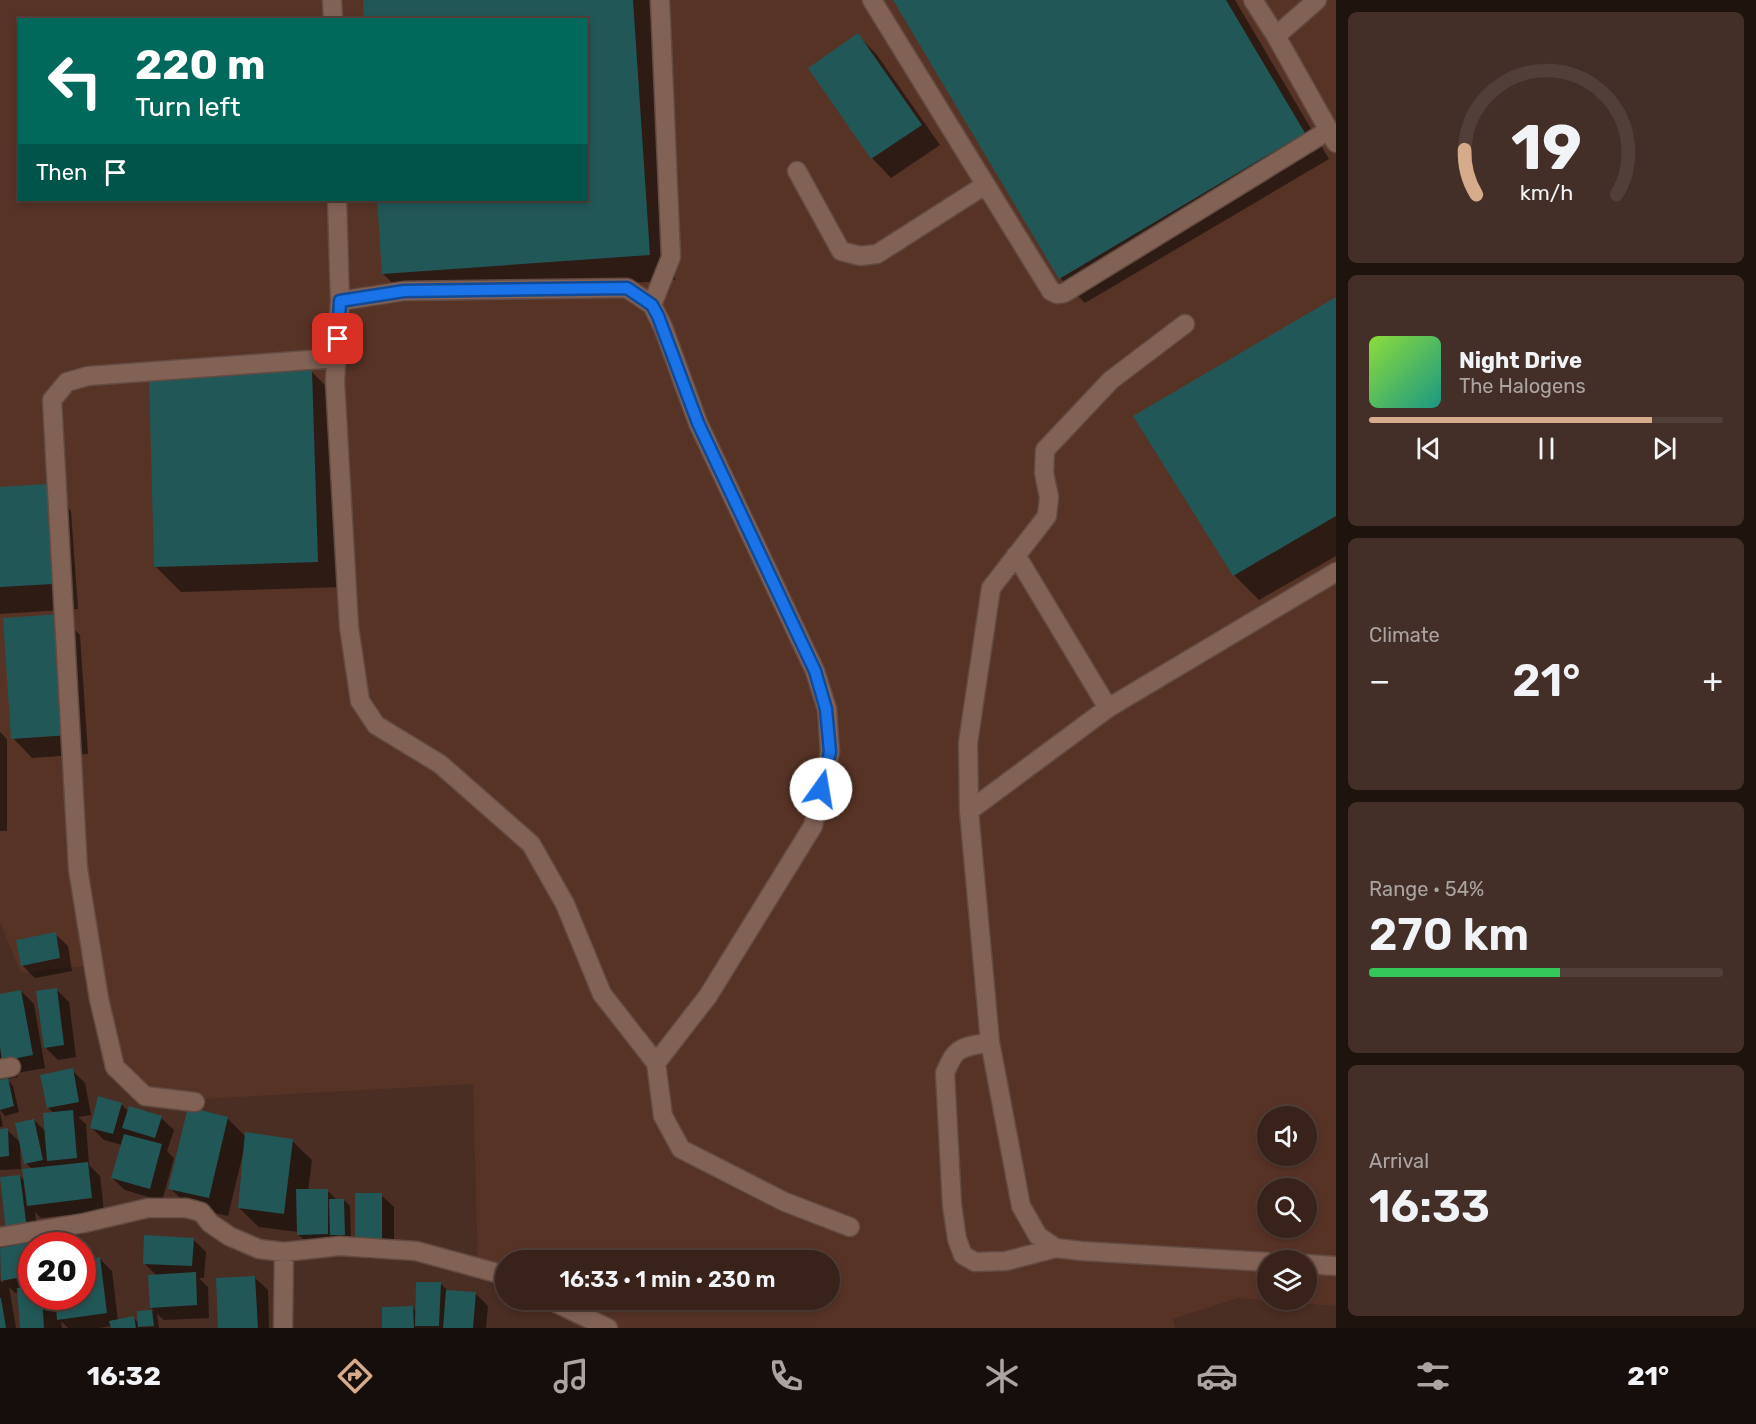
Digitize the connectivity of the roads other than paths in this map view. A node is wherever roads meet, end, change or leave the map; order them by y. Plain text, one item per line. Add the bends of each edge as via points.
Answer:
1 (332, 0) edge
2 (660, 0) edge
3 (872, 0) edge
4 (1253, 0) edge
5 (1317, 0) edge
6 (333, 18) edge
7 (1276, 36) junction
8 (1332, 136) edge
9 (797, 171) dead end
10 (985, 185) junction
11 (337, 201) edge
12 (340, 301) junction
13 (652, 305) junction
14 (1185, 324) dead end
15 (336, 358) junction
16 (1016, 555) junction
17 (1336, 572) edge
18 (1108, 708) junction
19 (969, 811) junction
20 (990, 1042) junction
21 (656, 1063) junction
22 (195, 1102) dead end
23 (850, 1227) dead end
24 (0, 1237) edge
25 (1056, 1248) junction
26 (284, 1252) junction
27 (1257, 1261) edge
28 (1317, 1265) edge
29 (1336, 1266) edge
30 (495, 1272) edge
31 (571, 1310) edge
32 (284, 1328) edge
33 (608, 1328) edge

1 - 6 street
2 - 13 street via 671,257
3 - 10 street
4 - 7 street
5 - 7 street
7 - 8 street
8 - 10 street via 1057,294 1051,291
9 - 10 street via 841,251 860,256 877,254
11 - 12 street
12 - 13 street via 404,291 627,288
12 - 15 street
13 - 21 street via 698,423 815,671 826,709 830,752 813,826 708,996
14 - 16 street via 1111,380 1045,450 1047,516
15 - 21 street via 349,627 360,701 376,725 440,764 531,844 564,904 602,994
15 - 22 street via 88,376 67,382 52,400 78,869 99,999 115,1067 145,1096
16 - 18 street
16 - 19 street via 991,588 968,743
17 - 18 street
18 - 19 street
19 - 20 street
20 - 25 street via 1022,1206 1038,1236
20 - 25 street via 960,1048 951,1057 945,1073 957,1239 963,1256 975,1262 1006,1261
21 - 23 street via 663,1116 681,1149 785,1202
24 - 26 street via 148,1208 186,1208 201,1212 229,1236 259,1249
25 - 27 street
26 - 30 street via 340,1246 416,1251
26 - 32 street
28 - 29 street
31 - 33 street

